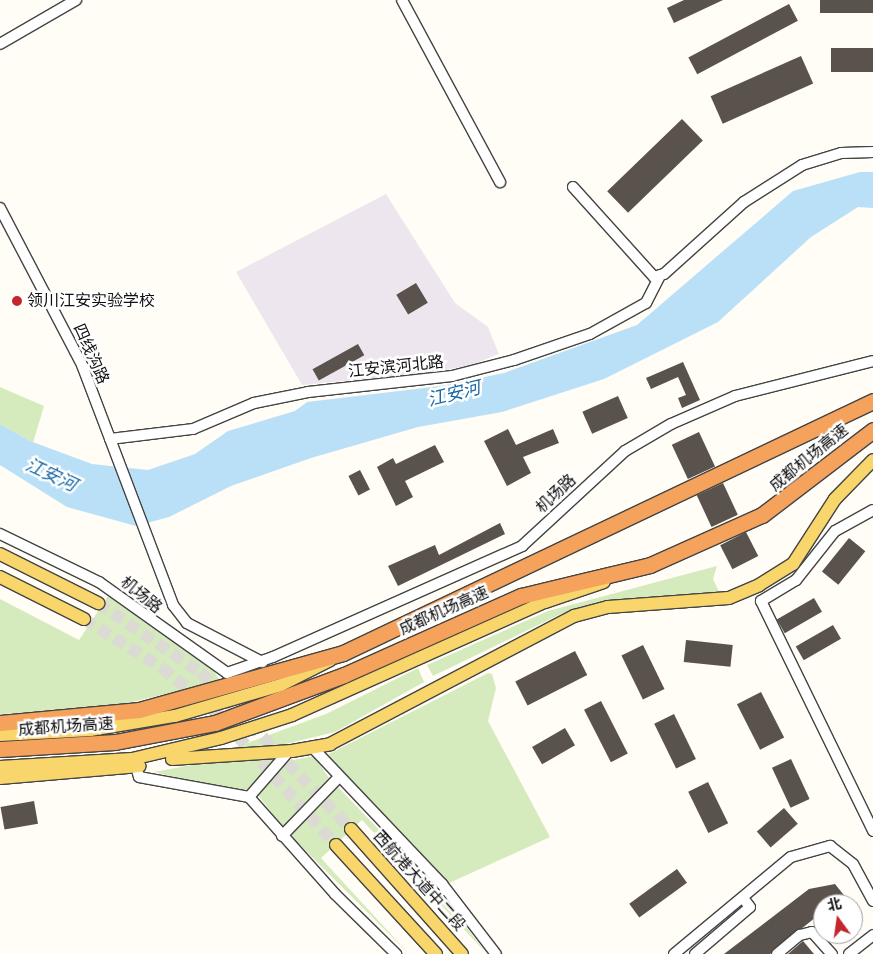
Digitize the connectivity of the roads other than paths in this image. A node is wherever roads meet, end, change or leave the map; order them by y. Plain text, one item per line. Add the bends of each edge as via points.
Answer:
1 (76, 0) edge
2 (402, 0) edge
3 (0, 44) edge
4 (873, 152) edge
5 (500, 182) dead end
6 (573, 186) dead end
7 (0, 208) edge
8 (660, 275) junction
9 (873, 360) edge
10 (873, 401) edge
11 (873, 430) edge
12 (110, 439) junction
13 (873, 460) edge
14 (120, 462) joint
15 (873, 510) edge
16 (0, 534) edge
17 (0, 554) edge
18 (650, 565) junction
19 (0, 577) edge
20 (98, 603) tunnel mouth
21 (84, 619) tunnel mouth
22 (343, 653) junction
23 (262, 662) junction
24 (0, 723) edge
25 (266, 724) junction
26 (0, 735) edge
27 (312, 747) junction
28 (0, 749) edge
29 (289, 751) junction
30 (172, 759) junction
31 (136, 766) junction
32 (0, 768) edge
33 (0, 778) edge
34 (338, 778) junction
35 (249, 797) junction
36 (351, 829) tunnel mouth
37 (873, 831) edge
38 (282, 836) junction
39 (336, 844) tunnel mouth
40 (743, 898) junction
41 (873, 901) edge
42 (873, 935) edge
43 (689, 941) junction
44 (698, 953) edge
45 (396, 954) edge
46 (436, 954) edge
47 (462, 954) edge
48 (496, 954) edge
49 (674, 954) edge
50 (777, 954) edge
51 (832, 954) edge
52 (849, 954) edge

1 - 3 street
2 - 5 street
4 - 8 street via 841,153 802,165 744,202
6 - 8 street via 654,277
7 - 12 street, 四线沟路 via 82,365
8 - 12 street, 江安滨河北路 via 646,303 590,334 514,360 452,376 254,403 193,429
9 - 23 street, 机场路 via 735,396 671,424 625,451 522,546
10 - 22 highway, 成都机场高速
11 - 18 highway, 成都机场高速 via 762,515
12 - 14 street, 四线沟路
13 - 27 main road via 835,498 793,564 759,585 729,598 608,607 574,616 330,744
14 - 23 street, 机场路 via 174,605 187,623
15 - 37 street via 835,531 796,580 761,601
16 - 23 street, 机场路 via 99,582 223,671
17 - 20 main road
18 - 25 main road via 545,602
18 - 28 highway, 成都机场高速 via 521,596 344,675 215,723 115,742
19 - 21 main road
22 - 24 highway, 成都机场高速 via 139,710
22 - 26 main road via 253,694 175,716 100,729
25 - 30 main road
25 - 32 main road via 132,758
27 - 29 main road
27 - 34 street
29 - 30 main road
29 - 35 street
30 - 31 main road
31 - 33 main road
31 - 35 street via 139,776
34 - 38 street
34 - 48 street via 442,884
35 - 38 street
36 - 47 main road, 西航港大道中二段
38 - 45 street
39 - 46 main road
40 - 41 street via 791,857 830,846 853,864
40 - 43 street
40 - 44 street via 750,908
42 - 52 street
43 - 44 street
43 - 49 street
50 - 51 street via 800,935 812,932

